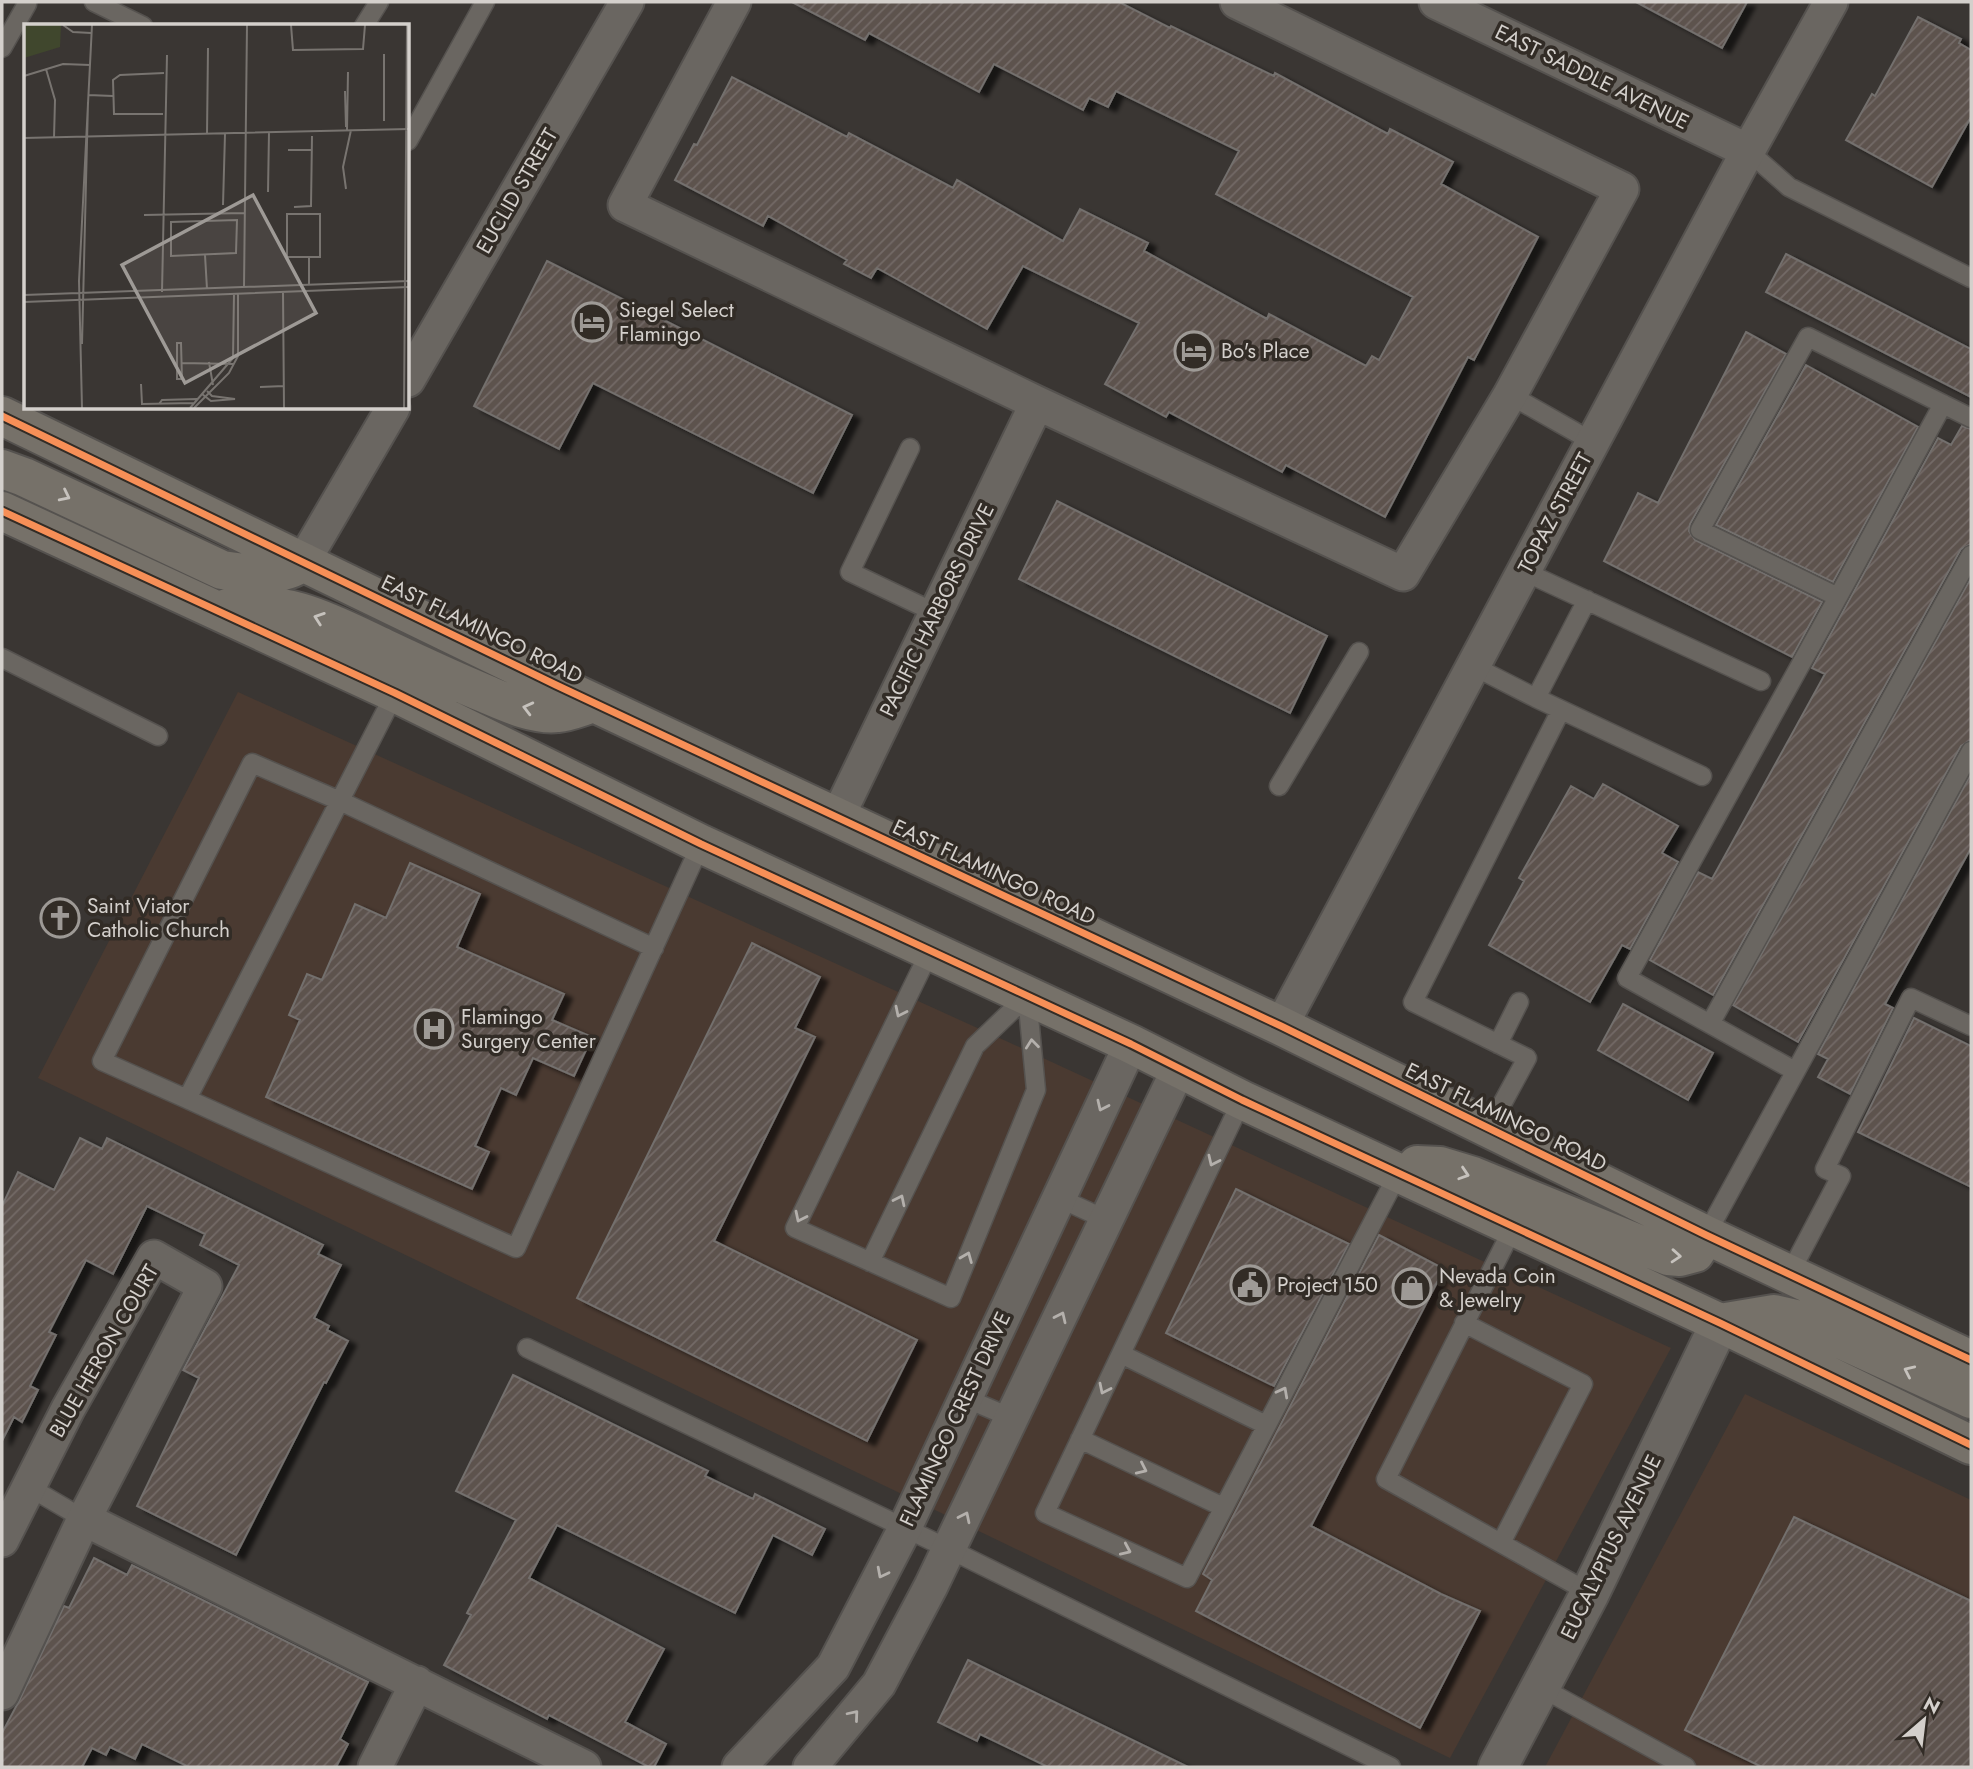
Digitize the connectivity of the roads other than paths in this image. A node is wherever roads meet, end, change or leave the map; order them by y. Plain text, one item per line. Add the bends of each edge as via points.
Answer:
1 (26, 2) edge
2 (94, 2) edge
3 (379, 2) edge
4 (485, 2) edge
5 (627, 2) edge
6 (1237, 2) edge
7 (1436, 2) edge
8 (1831, 2) edge
9 (724, 5) edge
10 (139, 24) edge
11 (365, 24) edge
12 (2, 48) edge
13 (410, 137) edge
14 (1748, 152) junction
15 (1971, 278) edge
16 (410, 377) edge
17 (1510, 395) junction
18 (1037, 403) junction
19 (1942, 404) junction
20 (392, 410) edge
21 (2, 416) edge
22 (1971, 418) edge
23 (1593, 442) junction
24 (910, 448) dead end
25 (2, 469) edge
26 (2, 511) edge
27 (1971, 555) edge
28 (303, 562) junction
29 (1523, 571) junction
30 (1838, 597) junction
31 (1587, 600) junction
32 (217, 610) junction
33 (936, 613) junction
34 (1359, 652) dead end
35 (2, 658) edge
36 (1473, 666) junction
37 (1760, 681) dead end
38 (395, 693) junction
39 (1536, 698) junction
40 (594, 703) junction
41 (1561, 710) junction
42 (158, 736) dead end
43 (1971, 751) edge
44 (1702, 776) dead end
45 (1279, 786) dead end
46 (340, 801) junction
47 (837, 818) junction
48 (701, 844) junction
49 (654, 948) junction
50 (930, 951) junction
51 (1027, 996) junction
52 (1519, 1002) dead end
53 (1710, 1024) junction
54 (1281, 1026) junction
55 (1971, 1026) edge
56 (1498, 1044) junction
57 (1131, 1045) junction
58 (1179, 1068) junction
59 (1795, 1071) junction
60 (187, 1099) junction
61 (1242, 1100) junction
62 (1489, 1128) junction
63 (1398, 1172) junction
64 (1059, 1198) junction
65 (1107, 1220) junction
66 (1514, 1226) junction
67 (1706, 1235) junction
68 (870, 1262) junction
69 (1790, 1273) junction
70 (1464, 1322) junction
71 (1720, 1323) junction
72 (527, 1348) dead end
73 (1121, 1354) junction
74 (1971, 1359) edge
75 (965, 1398) junction
76 (1971, 1399) edge
77 (1013, 1418) junction
78 (1266, 1425) junction
79 (1080, 1439) junction
80 (1971, 1445) edge
81 (29, 1487) junction
82 (1223, 1507) junction
83 (84, 1520) junction
84 (904, 1529) junction
85 (2, 1541) edge
86 (1501, 1544) junction
87 (949, 1549) junction
88 (1590, 1594) junction
89 (417, 1683) junction
90 (1540, 1687) junction
91 (2, 1693) edge
92 (375, 1767) edge
93 (584, 1767) edge
94 (738, 1767) edge
95 (810, 1767) edge
96 (1391, 1767) edge
97 (1498, 1767) edge
98 (1686, 1767) edge

1 - 12 lane
2 - 10 lane
3 - 11 lane
4 - 13 lane
5 - 16 street, EUCLID STREET
6 - 17 street via 1622,189
7 - 14 street, EAST SADDLE AVENUE
8 - 14 street, TOPAZ STREET
9 - 18 street via 625,205
14 - 15 lane via 1789,187
14 - 23 street, TOPAZ STREET
17 - 18 street via 1403,574
17 - 23 lane
18 - 33 street, PACIFIC HARBORS DRIVE
19 - 22 lane
19 - 30 lane
19 - 30 lane via 1808,337 1700,530
20 - 28 street
21 - 28 main road, EAST FLAMINGO ROAD
23 - 29 street, TOPAZ STREET
24 - 33 lane via 850,572
25 -> 28 main road via 222,569 272,573 293,570
26 - 32 main road
27 - 53 lane
28 - 40 main road, EAST FLAMINGO ROAD
29 - 31 lane
29 - 36 street, TOPAZ STREET
30 - 53 lane via 1627,978
31 - 37 lane
31 - 39 lane
32 - 38 main road
40 -> 32 main road via 557,713 527,709 455,681 326,619 267,606
33 - 47 street, PACIFIC HARBORS DRIVE
34 - 45 lane
35 - 42 lane
36 - 39 lane
36 - 54 street, TOPAZ STREET
38 - 46 lane
38 - 48 main road
39 - 41 lane
40 - 47 main road, EAST FLAMINGO ROAD
41 - 44 lane
41 - 56 lane via 1413,1002
43 - 59 lane
46 - 49 lane
46 - 60 lane
46 - 60 lane via 251,763 102,1061
47 - 54 main road, EAST FLAMINGO ROAD
48 - 49 lane
48 - 50 main road
49 - 60 lane via 516,1248
50 - 51 main road
50 -> 68 lane via 795,1228
51 - 57 main road
68 -> 51 lane via 975,1046
68 -> 51 lane via 951,1298 1036,1090
52 - 56 lane
53 - 59 lane
54 - 62 main road, EAST FLAMINGO ROAD
55 - 69 lane via 1911,998 1825,1168 1841,1176
56 - 62 lane via 1527,1058
57 - 58 main road
57 -> 64 street, FLAMINGO CREST DRIVE
58 - 61 main road
58 - 65 street
59 - 67 lane
61 - 63 main road
61 -> 73 lane
62 - 67 main road, EAST FLAMINGO ROAD
63 - 66 main road
63 -> 67 main road via 1413,1165 1440,1166 1473,1176 1668,1256 1695,1253
78 -> 63 lane
64 - 65 lane
64 - 75 street, FLAMINGO CREST DRIVE
77 -> 65 street
66 - 70 lane
66 - 71 main road
67 - 69 main road, EAST FLAMINGO ROAD
69 - 74 main road, EAST FLAMINGO ROAD
70 - 86 lane via 1386,1479
70 - 86 lane via 1583,1384
76 -> 71 main road via 1796,1319 1774,1314
71 - 80 main road
71 - 88 street, EUCALYPTUS AVENUE
72 - 84 lane
73 - 78 lane
73 -> 79 lane
75 - 77 lane
75 - 84 street, FLAMINGO CREST DRIVE
87 -> 77 street
78 - 82 lane
79 -> 82 lane
79 -> 82 lane via 1045,1513 1187,1578
81 - 83 lane
81 - 83 street, BLUE HERON COURT via 154,1257 205,1286
81 - 85 street, BLUE HERON COURT
83 - 89 street
83 - 91 street, BLUE HERON COURT
84 - 87 lane
84 -> 94 street, FLAMINGO CREST DRIVE via 833,1667
86 - 88 lane
95 -> 87 street via 879,1684
87 - 96 lane
88 - 90 street, EUCALYPTUS AVENUE
89 - 92 street
89 - 93 street
90 - 97 street, EUCALYPTUS AVENUE
90 - 98 lane

